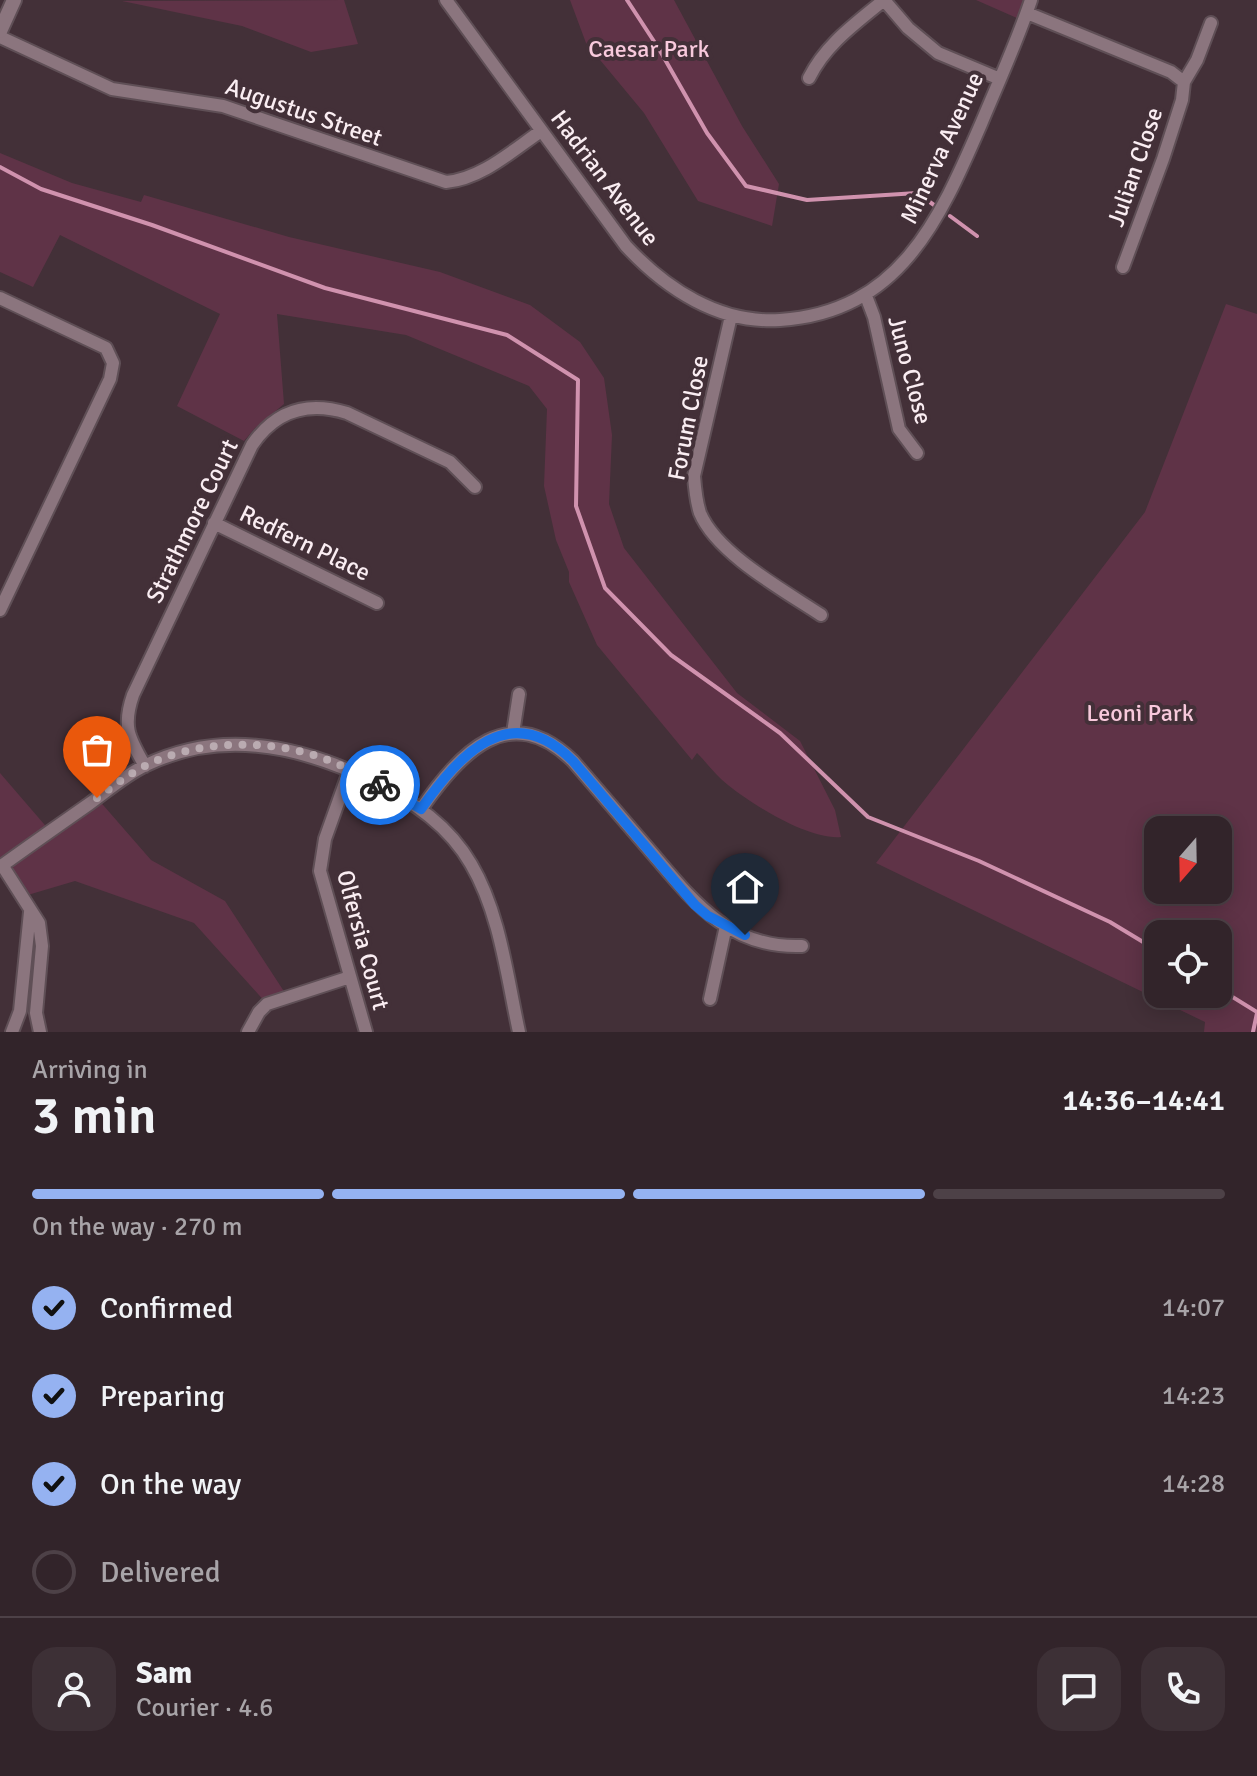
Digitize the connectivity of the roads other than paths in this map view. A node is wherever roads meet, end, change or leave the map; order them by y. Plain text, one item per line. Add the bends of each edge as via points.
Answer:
1 (14, 0) edge
2 (446, 0) edge
3 (884, 0) edge
4 (1031, 0) edge
5 (1027, 13) junction
6 (1211, 23) dead end
7 (0, 34) edge
8 (809, 78) dead end
9 (1000, 79) junction
10 (1184, 82) junction
11 (541, 131) junction
12 (1123, 267) dead end
13 (866, 296) junction
14 (0, 298) edge
15 (731, 316) junction
16 (917, 453) dead end
17 (475, 487) dead end
18 (214, 523) junction
19 (377, 603) dead end
20 (0, 610) edge
21 (821, 615) dead end
22 (519, 694) dead end
23 (513, 733) junction
24 (145, 766) junction
25 (350, 769) junction
26 (421, 809) junction
27 (1, 866) edge
28 (30, 912) junction
29 (726, 926) junction
30 (802, 946) dead end
31 (350, 977) junction
32 (710, 999) dead end
33 (12, 1032) edge
34 (40, 1032) edge
35 (248, 1032) edge
36 (366, 1032) edge
37 (519, 1032) edge

1 - 7 street
2 - 11 street, Hadrian Avenue
3 - 8 street via 836,40
3 - 9 street via 938,53
4 - 5 street, Minerva Avenue
5 - 9 street, Minerva Avenue
5 - 10 street, Julian Close
6 - 10 street, Julian Close
7 - 11 street, Augustus Street via 112,89 223,106 446,182 463,181
9 - 13 street, Minerva Avenue via 929,232 897,271
10 - 12 street, Julian Close via 1163,159
11 - 15 street, Hadrian Avenue via 644,265 677,291
13 - 15 street, Hadrian Avenue via 804,318
13 - 16 street, Juno Close via 899,429
14 - 20 street via 106,348 113,363
15 - 21 street, Forum Close via 694,476 695,495 711,532 728,549
17 - 18 street, Strathmore Court via 450,462 347,413 301,408 260,433
18 - 19 street, Redfern Place
18 - 24 street, Strathmore Court via 127,711 129,734
22 - 23 street
23 - 26 street via 486,740 463,756
23 - 29 street via 561,749 695,905
24 - 25 street via 198,750 248,745 307,753
24 - 27 street
25 - 26 street
25 - 31 street, Olfersia Court via 325,839 320,871
26 - 37 street via 457,844 480,881
27 - 28 street
28 - 33 street via 20,1011
28 - 34 street via 41,935 36,1013
29 - 30 street via 775,945
29 - 32 street
31 - 35 street via 267,1004
31 - 36 street, Olfersia Court

